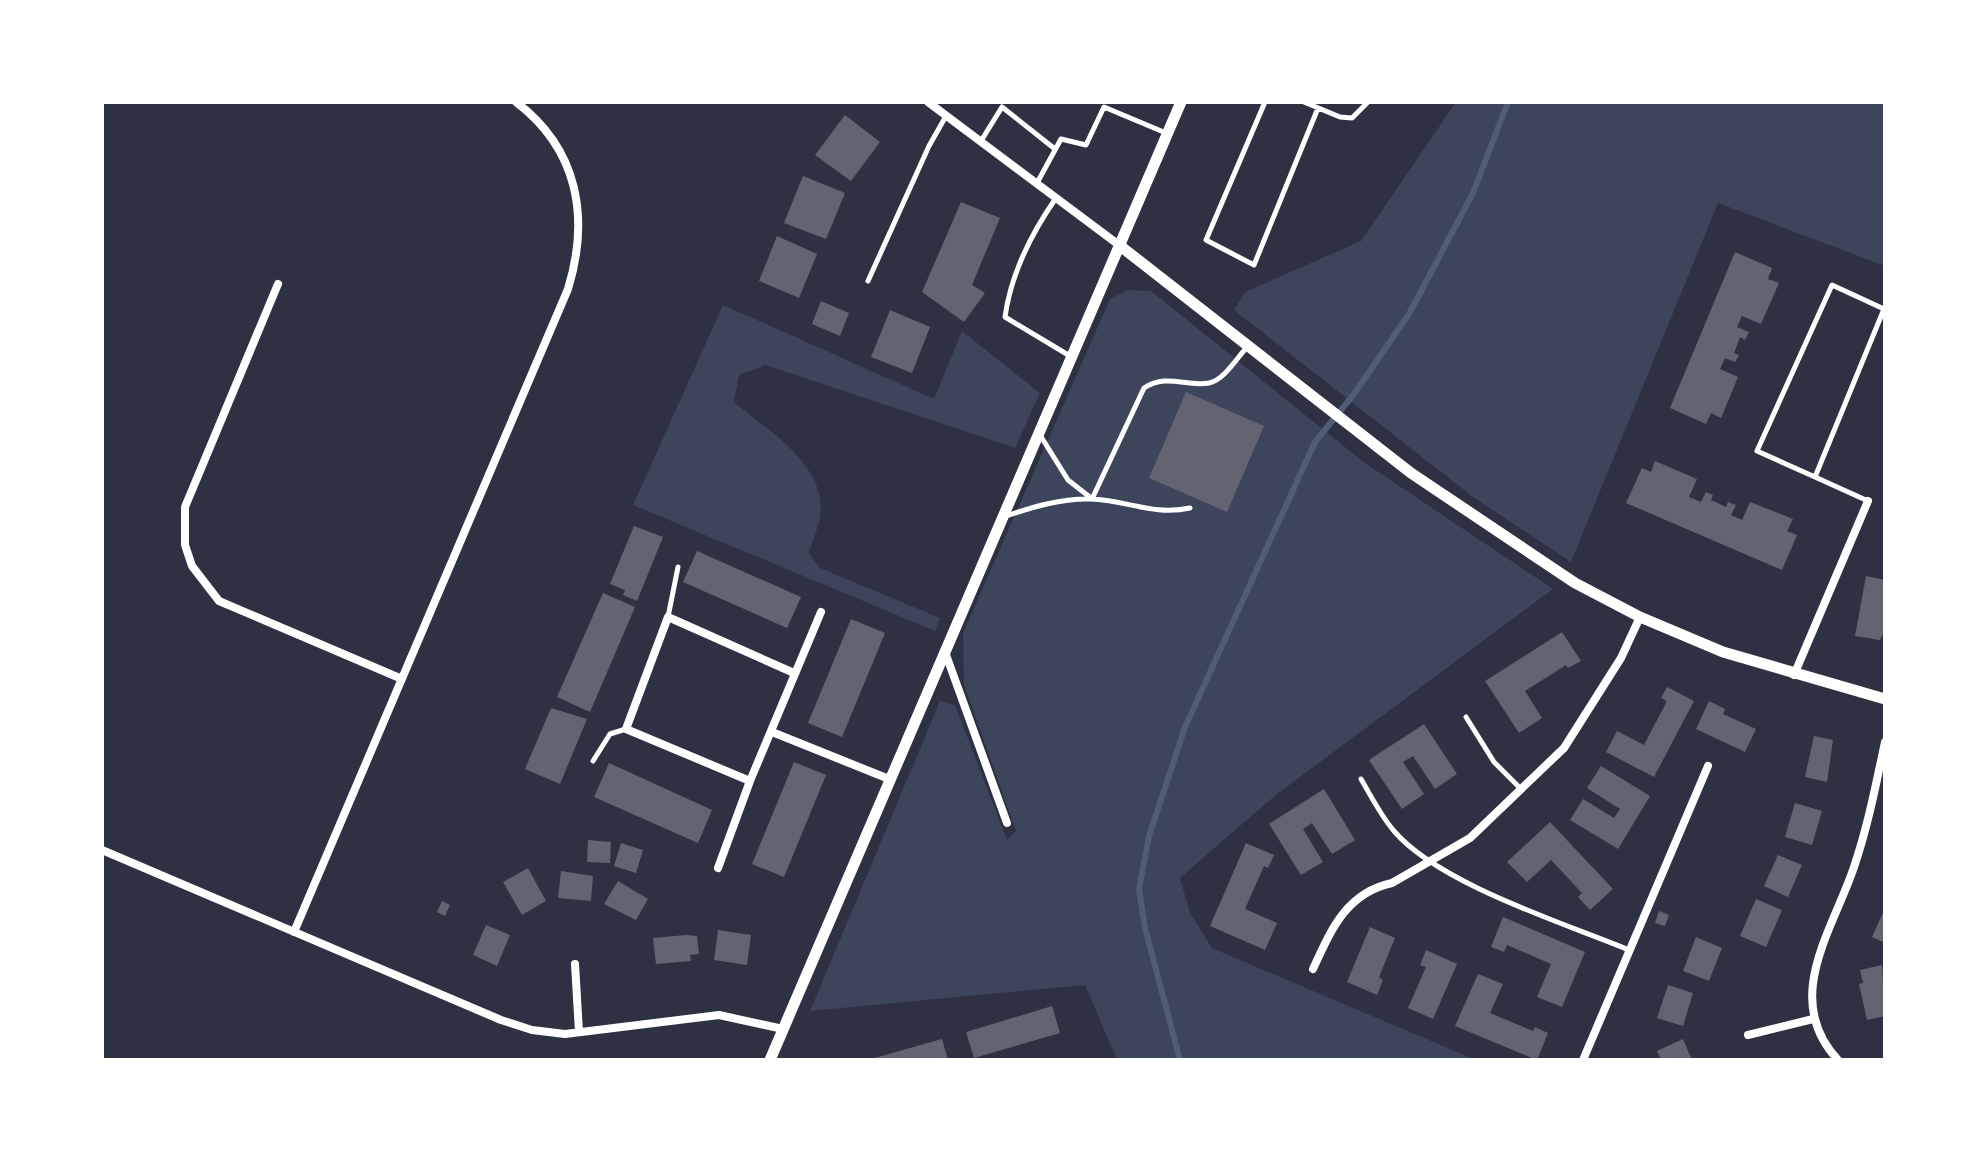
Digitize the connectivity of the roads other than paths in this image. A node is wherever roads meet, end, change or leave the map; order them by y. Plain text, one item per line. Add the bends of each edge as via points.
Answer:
1 (516, 102) edge
2 (928, 102) edge
3 (1181, 102) edge
4 (1265, 102) edge
5 (1304, 102) edge
6 (1368, 102) edge
7 (1105, 105) edge
8 (1318, 108) junction
9 (946, 116) junction
10 (1167, 134) junction
11 (980, 142) junction
12 (1055, 149) junction
13 (1036, 184) junction
14 (1056, 198) junction
15 (1119, 245) junction
16 (868, 281) dead end
17 (278, 284) dead end
18 (1248, 346) junction
19 (1071, 357) junction
20 (1039, 432) junction
21 (1815, 477) junction
22 (1092, 499) junction
23 (1868, 501) joint
24 (1190, 508) dead end
25 (1001, 518) junction
26 (678, 567) dead end
27 (821, 612) dead end
28 (668, 617) junction
29 (1640, 617) junction
30 (945, 652) junction
31 (794, 673) junction
32 (1794, 675) junction
33 (402, 679) junction
34 (1885, 699) edge
35 (1466, 717) dead end
36 (626, 729) junction
37 (772, 732) junction
38 (1885, 742) edge
39 (593, 761) dead end
40 (1708, 766) dead end
41 (889, 779) junction
42 (1361, 779) dead end
43 (750, 781) junction
44 (1521, 789) junction
45 (1007, 823) dead end
46 (102, 850) edge
47 (1429, 862) junction
48 (718, 868) dead end
49 (294, 932) junction
50 (1630, 950) junction
51 (575, 964) dead end
52 (1313, 969) dead end
53 (1813, 1019) junction
54 (783, 1029) junction
55 (579, 1032) junction
56 (1748, 1035) dead end
57 (770, 1060) edge
58 (1583, 1060) edge
59 (1838, 1060) edge

1 - 33 street via 543,125 557,146 579,206 581,234 568,289
2 - 9 street
3 - 10 street
4 - 8 lane via 1206,240 1254,265
5 - 8 lane
6 - 8 lane via 1352,118
7 - 10 lane
7 - 12 lane via 1086,145 1061,139
9 - 11 street
9 - 16 lane
10 - 15 street
11 - 12 lane via 1002,107
11 - 13 street
12 - 13 lane
13 - 14 street
14 - 15 street
14 - 19 lane via 1033,231 1005,317
15 - 18 street
15 - 19 street
17 - 33 street via 191,488 183,527 192,566 208,591 231,608
18 - 22 lane via 1208,383 1156,380 1144,388
18 - 29 street via 1467,514 1575,583
19 - 20 street
20 - 22 lane via 1068,480
20 - 25 street
21 - 21 lane via 1884,309 1832,285 1757,451
21 - 23 lane
22 - 24 lane via 1146,510
22 - 25 lane via 1050,503
23 - 32 street
25 - 30 street
26 - 28 lane
27 - 31 street
28 - 31 street
28 - 36 street
29 - 32 street
29 - 44 street via 1621,658 1564,748
30 - 41 street
30 - 45 street
31 - 37 street
32 - 34 street
33 - 49 street
35 - 44 lane via 1494,762
36 - 39 lane via 610,734
36 - 43 street
37 - 41 street
37 - 43 street
38 - 53 street via 1861,844 1816,958
40 - 50 street
41 - 54 street
42 - 47 lane via 1394,832
43 - 48 street
44 - 47 street via 1470,838
46 - 49 street
47 - 50 lane
47 - 52 street via 1350,902
49 - 55 street via 501,1020 532,1030
50 - 58 street
51 - 55 street
53 - 56 street
53 - 59 street
54 - 55 street via 719,1015
54 - 57 street

